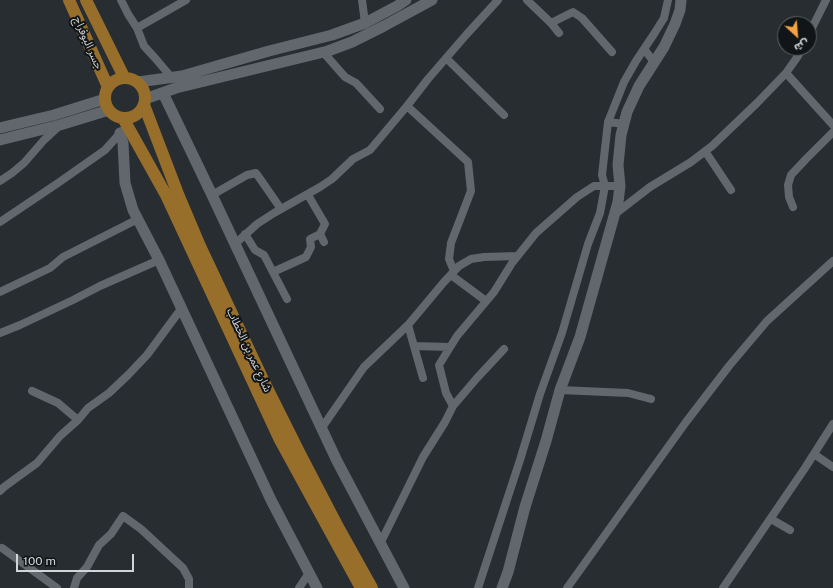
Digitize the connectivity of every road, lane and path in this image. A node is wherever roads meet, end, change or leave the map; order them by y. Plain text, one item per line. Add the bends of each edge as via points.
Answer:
1 (69, 0) edge
2 (86, 0) edge
3 (120, 0) edge
4 (186, 0) edge
5 (362, 0) edge
6 (406, 0) edge
7 (432, 0) edge
8 (498, 0) edge
9 (527, 0) edge
10 (668, 0) edge
11 (681, 0) edge
12 (826, 0) edge
13 (817, 18) edge
14 (365, 22) junction
15 (551, 23) junction
16 (137, 28) junction
17 (559, 33) dead end
18 (644, 49) junction
19 (323, 52) junction
20 (612, 52) dead end
21 (798, 56) edge
22 (446, 58) junction
23 (654, 62) junction
24 (786, 73) junction
25 (124, 77) junction
26 (172, 78) junction
27 (138, 82) junction
28 (108, 87) junction
29 (163, 93) junction
30 (145, 102) junction
31 (107, 105) junction
32 (407, 106) junction
33 (380, 109) dead end
34 (504, 115) dead end
35 (608, 122) junction
36 (624, 124) junction
37 (60, 125) junction
38 (123, 125) junction
39 (833, 125) edge
40 (0, 128) edge
41 (833, 132) edge
42 (0, 140) edge
43 (705, 151) junction
44 (0, 181) edge
45 (605, 186) junction
46 (620, 186) junction
47 (732, 190) dead end
48 (212, 195) junction
49 (308, 195) junction
50 (793, 207) dead end
51 (281, 209) junction
52 (615, 214) junction
53 (138, 219) junction
54 (0, 222) edge
55 (245, 234) junction
56 (320, 234) junction
57 (324, 242) dead end
58 (235, 244) junction
59 (517, 256) junction
60 (159, 260) junction
61 (833, 262) edge
62 (273, 272) junction
63 (452, 273) junction
64 (0, 292) edge
65 (287, 299) dead end
66 (486, 301) junction
67 (181, 309) junction
68 (408, 325) junction
69 (0, 333) edge
70 (414, 346) junction
71 (450, 347) junction
72 (504, 349) dead end
73 (423, 378) dead end
74 (560, 390) junction
75 (32, 391) dead end
76 (651, 399) dead end
77 (453, 406) junction
78 (78, 420) junction
79 (833, 424) edge
80 (321, 429) junction
81 (814, 454) junction
82 (833, 467) edge
83 (0, 491) edge
84 (770, 519) junction
85 (790, 530) dead end
86 (380, 544) junction
87 (2, 548) dead end
88 (309, 573) junction
89 (57, 588) edge
90 (74, 588) edge
91 (189, 588) edge
92 (299, 588) edge
93 (317, 588) edge
94 (361, 588) edge
95 (372, 588) edge
96 (404, 588) edge
97 (478, 588) edge
98 (502, 588) edge
99 (567, 588) edge
100 (723, 588) edge

1 - 28 main road, جسر البوفراج
2 - 25 main road, جسر البوفراج
3 - 16 street
4 - 16 street
5 - 14 street
6 - 14 street
7 - 19 street via 352,42
8 - 22 street
9 - 15 street
10 - 18 street via 664,18
11 - 23 street via 675,24
12 - 13 street
14 - 26 street via 332,35
15 - 17 street
15 - 20 street via 573,12 582,18
16 - 26 street via 144,46
18 - 23 street
18 - 35 street via 624,82
19 - 29 street
19 - 33 street
21 - 24 street
22 - 32 street
22 - 34 street
23 - 36 street via 639,86
24 - 39 street
24 - 43 street
25 - 27 main road
25 - 28 main road via 112,82
26 - 27 street
27 - 30 main road via 145,92
28 - 31 main road via 105,93
29 - 30 street
29 - 48 street
30 - 38 main road via 141,110
30 - 95 main road, شارع عمر بن الخطاب via 200,246 300,454
31 - 37 street
31 - 38 main road
31 - 40 street
32 - 49 street via 370,150 353,159 332,179
32 - 63 street via 468,162 471,190 450,243 449,259
35 - 36 street
35 - 45 street via 602,175
36 - 46 street via 618,165
37 - 42 street
37 - 44 street via 24,163
38 - 53 street via 125,183
38 - 54 street via 105,150
38 - 94 main road, شارع عمر بن الخطاب via 166,195 279,438
41 - 50 street via 792,175 788,185
43 - 47 street
43 - 52 street via 650,187
45 - 46 street
45 - 59 street via 594,186 578,197 536,232
45 - 97 street via 600,213
46 - 52 street
48 - 51 street via 247,175 256,173
48 - 58 street
49 - 51 street
49 - 56 street via 325,224
51 - 55 street
52 - 74 street via 580,337
53 - 60 street
53 - 64 street via 63,257 50,268
55 - 58 street
55 - 62 street via 255,250 264,255
56 - 57 street
56 - 62 street via 310,239 312,247 306,257
58 - 80 street
59 - 63 street via 484,256 471,259
59 - 66 street
60 - 67 street
60 - 69 street
61 - 99 street via 767,321 729,366
62 - 65 street
63 - 66 street
63 - 68 street
66 - 71 street
67 - 78 street via 142,360
67 - 88 street via 271,500
68 - 70 street
68 - 80 street via 364,367
70 - 71 street
70 - 73 street
71 - 77 street via 439,365 446,393
72 - 77 street
74 - 76 street via 628,393
74 - 98 street
75 - 78 street via 58,403
77 - 86 street via 422,457
78 - 83 street via 37,463
79 - 81 street
80 - 86 street
81 - 82 street
81 - 84 street
84 - 85 street
84 - 100 street
86 - 96 street
87 - 89 street
88 - 92 street
88 - 93 street
90 - 91 street via 77,578 98,545 111,534 123,516 183,568 189,579

